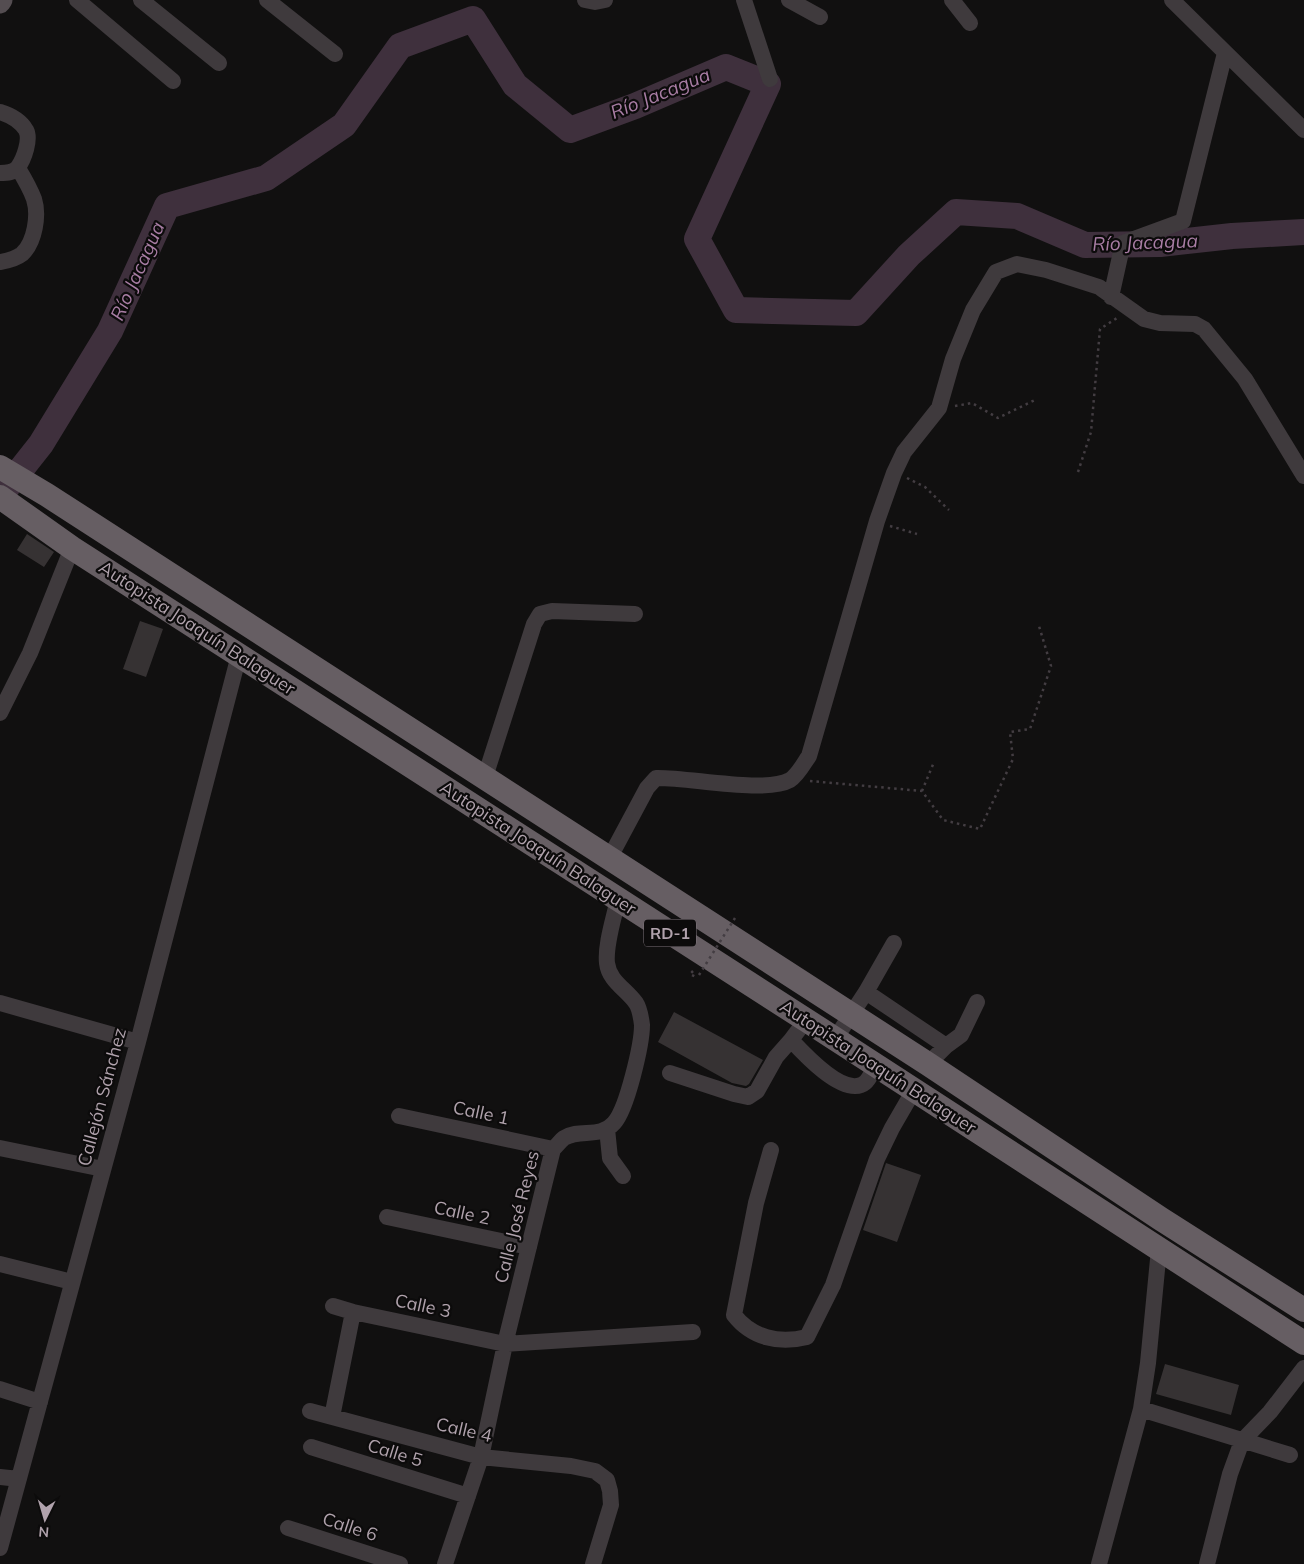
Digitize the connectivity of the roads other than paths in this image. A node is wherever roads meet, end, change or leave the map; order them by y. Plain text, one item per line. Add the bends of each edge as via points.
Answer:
1 (76, 0) edge
2 (142, 0) edge
3 (267, 0) edge
4 (585, 0) edge
5 (605, 0) edge
6 (744, 0) edge
7 (790, 0) edge
8 (952, 0) edge
9 (1172, 0) edge
10 (820, 16) dead end
11 (970, 23) dead end
12 (1225, 53) junction
13 (335, 54) dead end
14 (219, 63) dead end
15 (770, 79) dead end
16 (173, 81) dead end
17 (0, 112) edge
18 (1304, 130) edge
19 (18, 168) junction
20 (0, 173) edge
21 (0, 262) edge
22 (1111, 297) junction
23 (0, 467) edge
24 (1304, 476) edge
25 (0, 497) edge
26 (72, 548) junction
27 (634, 614) dead end
28 (239, 655) junction
29 (0, 712) edge
30 (485, 777) junction
31 (609, 859) junction
32 (618, 899) junction
33 (894, 943) dead end
34 (866, 992) junction
35 (977, 1002) dead end
36 (0, 1003) edge
37 (850, 1014) junction
38 (806, 1020) junction
39 (835, 1039) junction
40 (791, 1040) junction
41 (138, 1042) junction
42 (946, 1046) junction
43 (928, 1064) junction
44 (875, 1066) junction
45 (670, 1073) dead end
46 (914, 1090) junction
47 (400, 1116) dead end
48 (607, 1129) junction
49 (0, 1148) edge
50 (553, 1149) junction
51 (771, 1150) dead end
52 (103, 1169) junction
53 (623, 1176) dead end
54 (387, 1217) dead end
55 (529, 1248) junction
56 (1159, 1249) junction
57 (0, 1264) edge
58 (72, 1282) junction
59 (334, 1306) dead end
60 (1304, 1310) edge
61 (353, 1312) junction
62 (693, 1332) dead end
63 (1304, 1343) edge
64 (505, 1344) junction
65 (1304, 1368) edge
66 (0, 1388) edge
67 (40, 1402) junction
68 (1141, 1409) junction
69 (310, 1411) dead end
70 (332, 1417) junction
71 (1242, 1441) junction
72 (311, 1447) dead end
73 (1290, 1454) dead end
74 (480, 1457) junction
75 (0, 1477) edge
76 (19, 1479) junction
77 (468, 1496) junction
78 (288, 1528) dead end
79 (0, 1548) edge
80 (400, 1564) edge
81 (445, 1564) edge
82 (593, 1564) edge
83 (1099, 1564) edge
84 (1207, 1564) edge

1 - 16 street
2 - 14 street
3 - 13 street
4 - 5 street
6 - 15 street
7 - 10 street
8 - 11 street
9 - 12 street
12 - 18 street
12 - 22 street via 1183,221 1123,243
17 - 19 street via 11,116 26,131 29,140
19 - 20 street
19 - 21 street via 34,201 36,219 32,238 21,254
22 - 24 street via 1144,319 1195,324 1204,329 1245,379
22 - 31 street via 1099,287 1046,270 1018,264 996,272 973,310 953,359 939,408 904,452 894,473 876,521 809,756 791,780 772,785 656,778 647,788
23 - 30 highway, Autopista Joaquín Balaguer / RD-1
25 - 26 highway, Autopista Joaquín Balaguer / RD-1
26 - 28 highway, Autopista Joaquín Balaguer / RD-1
26 - 29 street via 30,653
27 - 30 street via 540,614
28 - 32 highway, Autopista Joaquín Balaguer / RD-1
28 - 41 street, Callejón Sánchez
30 - 31 highway, Autopista Joaquín Balaguer / RD-1
31 - 37 highway, Autopista Joaquín Balaguer / RD-1
32 - 38 highway, Autopista Joaquín Balaguer / RD-1
32 - 48 street via 607,964 612,978 636,1003 642,1025 622,1109
33 - 34 street
34 - 37 street
34 - 42 street
35 - 42 street via 962,1035
36 - 41 street
37 - 39 street
37 - 43 highway, Autopista Joaquín Balaguer / RD-1
38 - 39 highway, Autopista Joaquín Balaguer / RD-1
38 - 40 street
39 - 44 highway, Autopista Joaquín Balaguer / RD-1
40 - 44 street via 813,1063 848,1085 862,1085
40 - 45 street via 776,1057 758,1091 748,1097
41 - 52 street, Callejón Sánchez
42 - 43 street
43 - 60 highway, Autopista Joaquín Balaguer / RD-1
44 - 46 highway, Autopista Joaquín Balaguer / RD-1
46 - 51 street via 877,1159 833,1285 807,1337 793,1340 772,1339 754,1333 734,1315 756,1203
46 - 56 highway, Autopista Joaquín Balaguer / RD-1
47 - 50 street, Calle 1
48 - 50 street, Calle José Reyes via 564,1138
48 - 53 street via 610,1158
49 - 52 street
50 - 55 street, Calle José Reyes
52 - 58 street, Callejón Sánchez
54 - 55 street, Calle 2
55 - 64 street, Calle José Reyes
56 - 63 highway, Autopista Joaquín Balaguer / RD-1
56 - 68 street
57 - 58 street
58 - 67 street, Callejón Sánchez
59 - 61 street, Calle 3
61 - 64 street, Calle 3
61 - 70 street
62 - 64 street, Calle 3
64 - 74 street, Calle José Reyes
65 - 71 street via 1270,1412
66 - 67 street
67 - 76 street, Callejón Sánchez
68 - 71 street
68 - 83 street
69 - 70 street, Calle 4
70 - 74 street, Calle 4
71 - 73 street
71 - 84 street via 1230,1474
72 - 77 street, Calle 5
74 - 77 street, Calle José Reyes
74 - 82 street, Calle 4 via 571,1466 595,1471 608,1480 611,1505
75 - 76 street
76 - 79 street, Callejón Sánchez
77 - 81 street, Calle José Reyes
78 - 80 street, Calle 6

